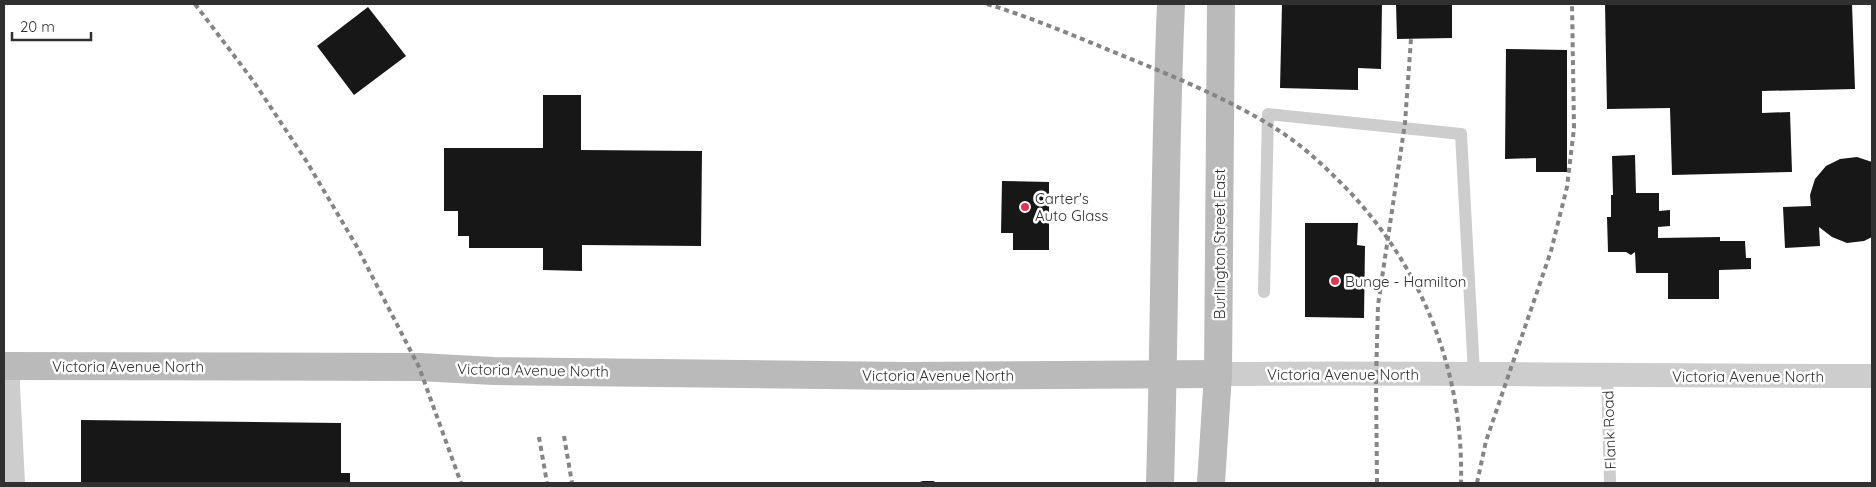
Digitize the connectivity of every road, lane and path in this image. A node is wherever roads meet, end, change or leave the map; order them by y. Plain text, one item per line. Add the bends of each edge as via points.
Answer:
1 (1171, 4) edge
2 (1220, 4) edge
3 (1264, 292) dead end
4 (6, 366) edge
5 (1164, 374) junction
6 (1218, 374) junction
7 (1474, 374) junction
8 (1607, 376) junction
9 (1872, 376) edge
10 (13, 483) edge
11 (1160, 483) edge
12 (1211, 483) edge
13 (1610, 483) edge

1 - 5 main road
2 - 6 main road, Burlington Street East
3 - 7 lane via 1268,114 1461,134
4 - 5 main road, Victoria Avenue North via 409,367 906,376
4 - 10 street
5 - 6 main road, Victoria Avenue North
5 - 11 main road
6 - 7 street, Victoria Avenue North
6 - 12 main road, Burlington Street East
7 - 8 street, Victoria Avenue North
8 - 9 street, Victoria Avenue North
8 - 13 lane, Flank Road

